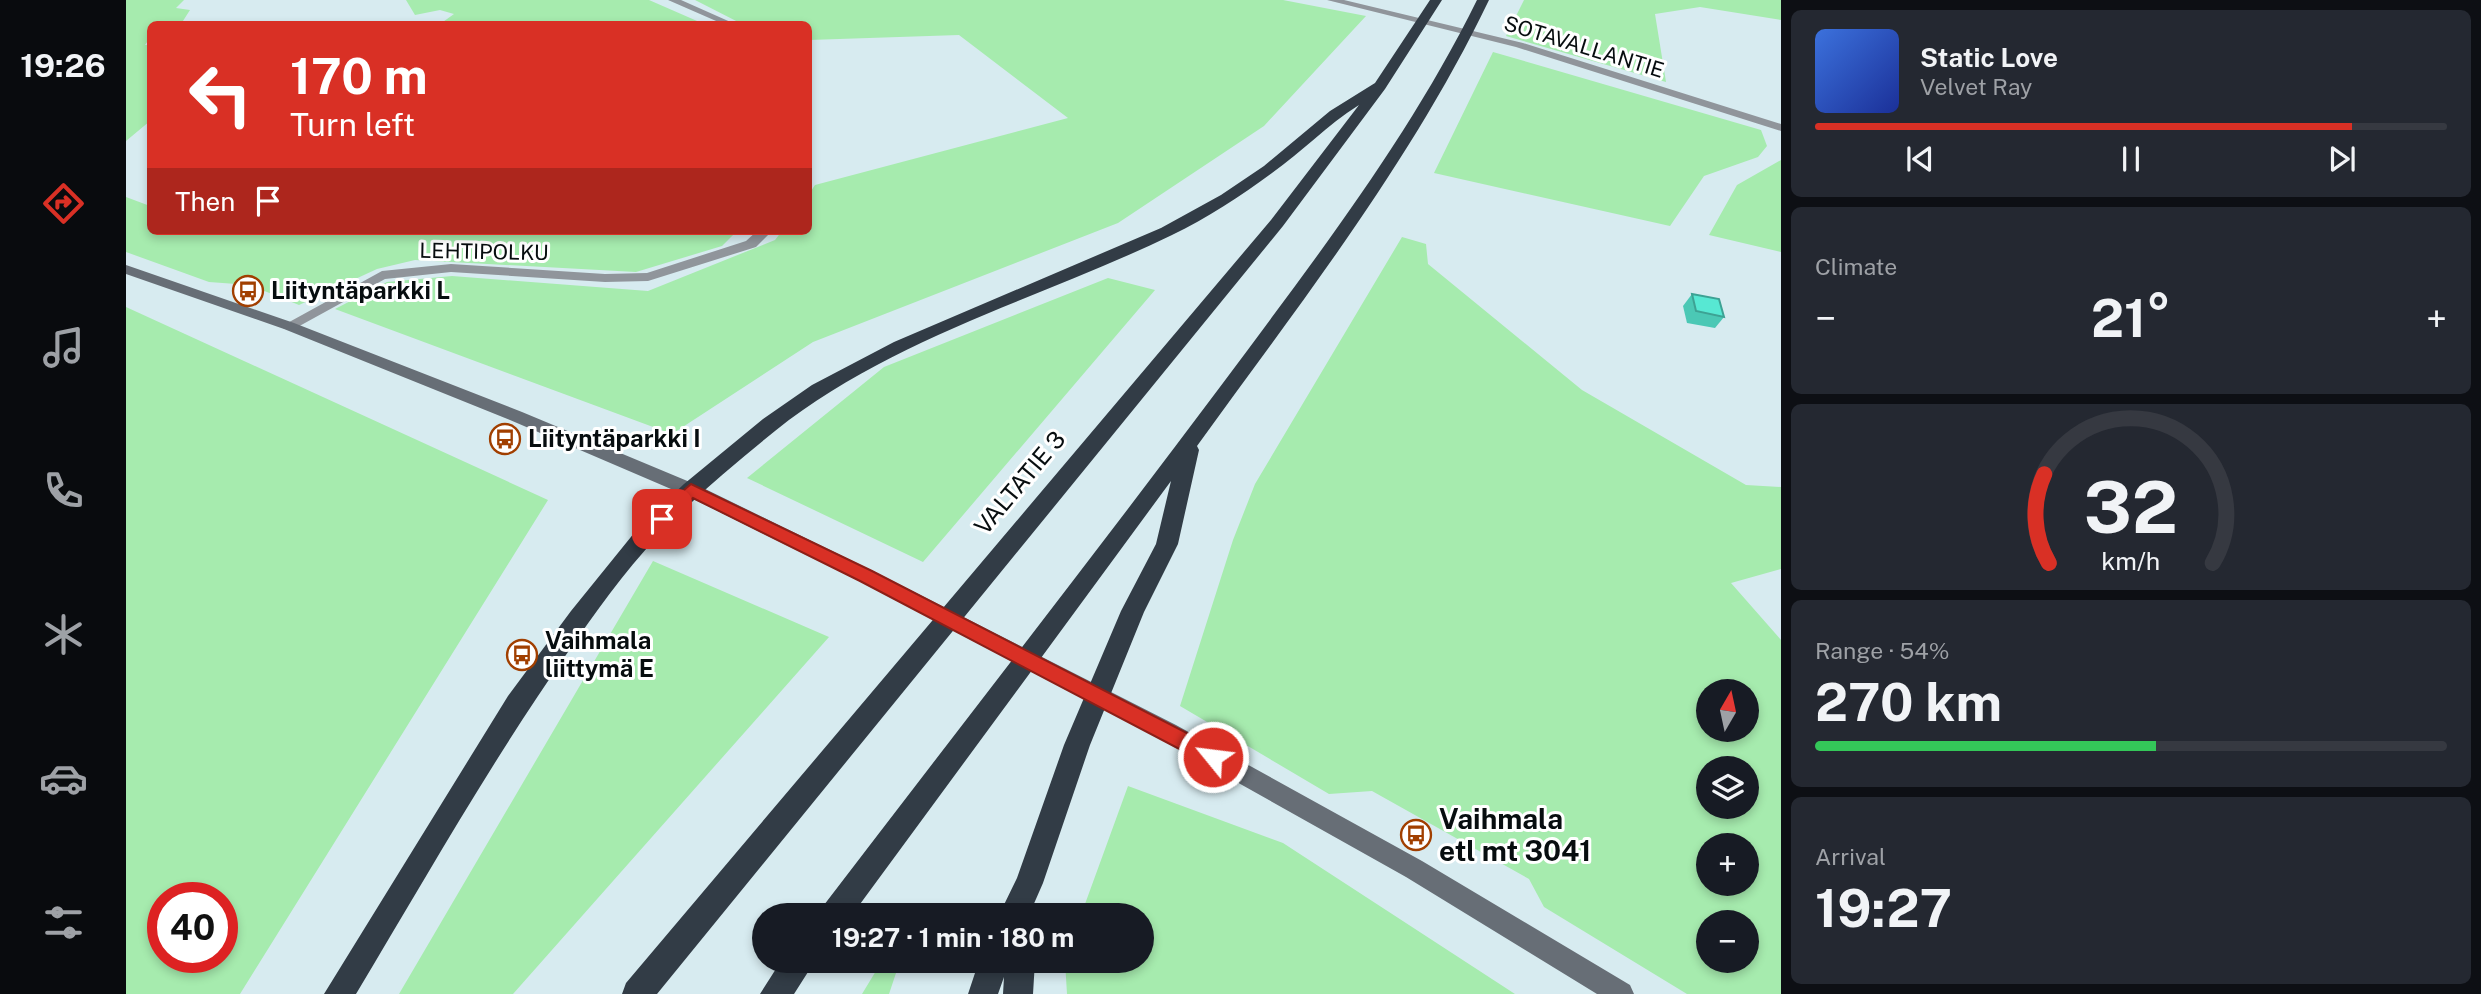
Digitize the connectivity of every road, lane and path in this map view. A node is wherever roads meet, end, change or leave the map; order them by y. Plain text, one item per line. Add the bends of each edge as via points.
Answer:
1 (673, 0) edge
2 (1332, 0) edge
3 (1436, 0) edge
4 (1483, 0) edge
5 (723, 21) edge
6 (1380, 86) junction
7 (1780, 127) edge
8 (761, 235) edge
9 (126, 269) edge
10 (289, 326) junction
11 (1191, 440) junction
12 (691, 490) junction
13 (1029, 883) junction
14 (843, 903) edge
15 (1020, 903) edge
16 (1026, 903) edge
17 (791, 973) edge
18 (990, 973) edge
19 (1019, 973) edge
20 (339, 994) edge
21 (637, 994) edge
22 (775, 994) edge
23 (982, 994) edge
24 (1018, 994) edge
25 (1621, 994) edge

1 - 5 street
2 - 7 street, SOTAVALLANTIE via 1519,45
3 - 6 highway, VALTATIE 3
4 - 11 highway via 1406,136 1340,236
6 - 12 highway via 1335,114 1269,169 1167,231 900,346 819,390 769,424
6 - 21 highway, VALTATIE 3 via 1277,223
8 - 10 street, LEHTIPOLKU via 751,244 648,277 451,268 382,275
9 - 10 street
10 - 12 street
11 - 13 highway via 1167,544 1133,611 1077,745
11 - 14 highway
12 - 20 highway via 647,533 517,704
12 - 25 street via 1168,732 1414,869
13 - 15 highway
13 - 16 highway
17 - 22 highway
18 - 23 highway
19 - 24 highway

